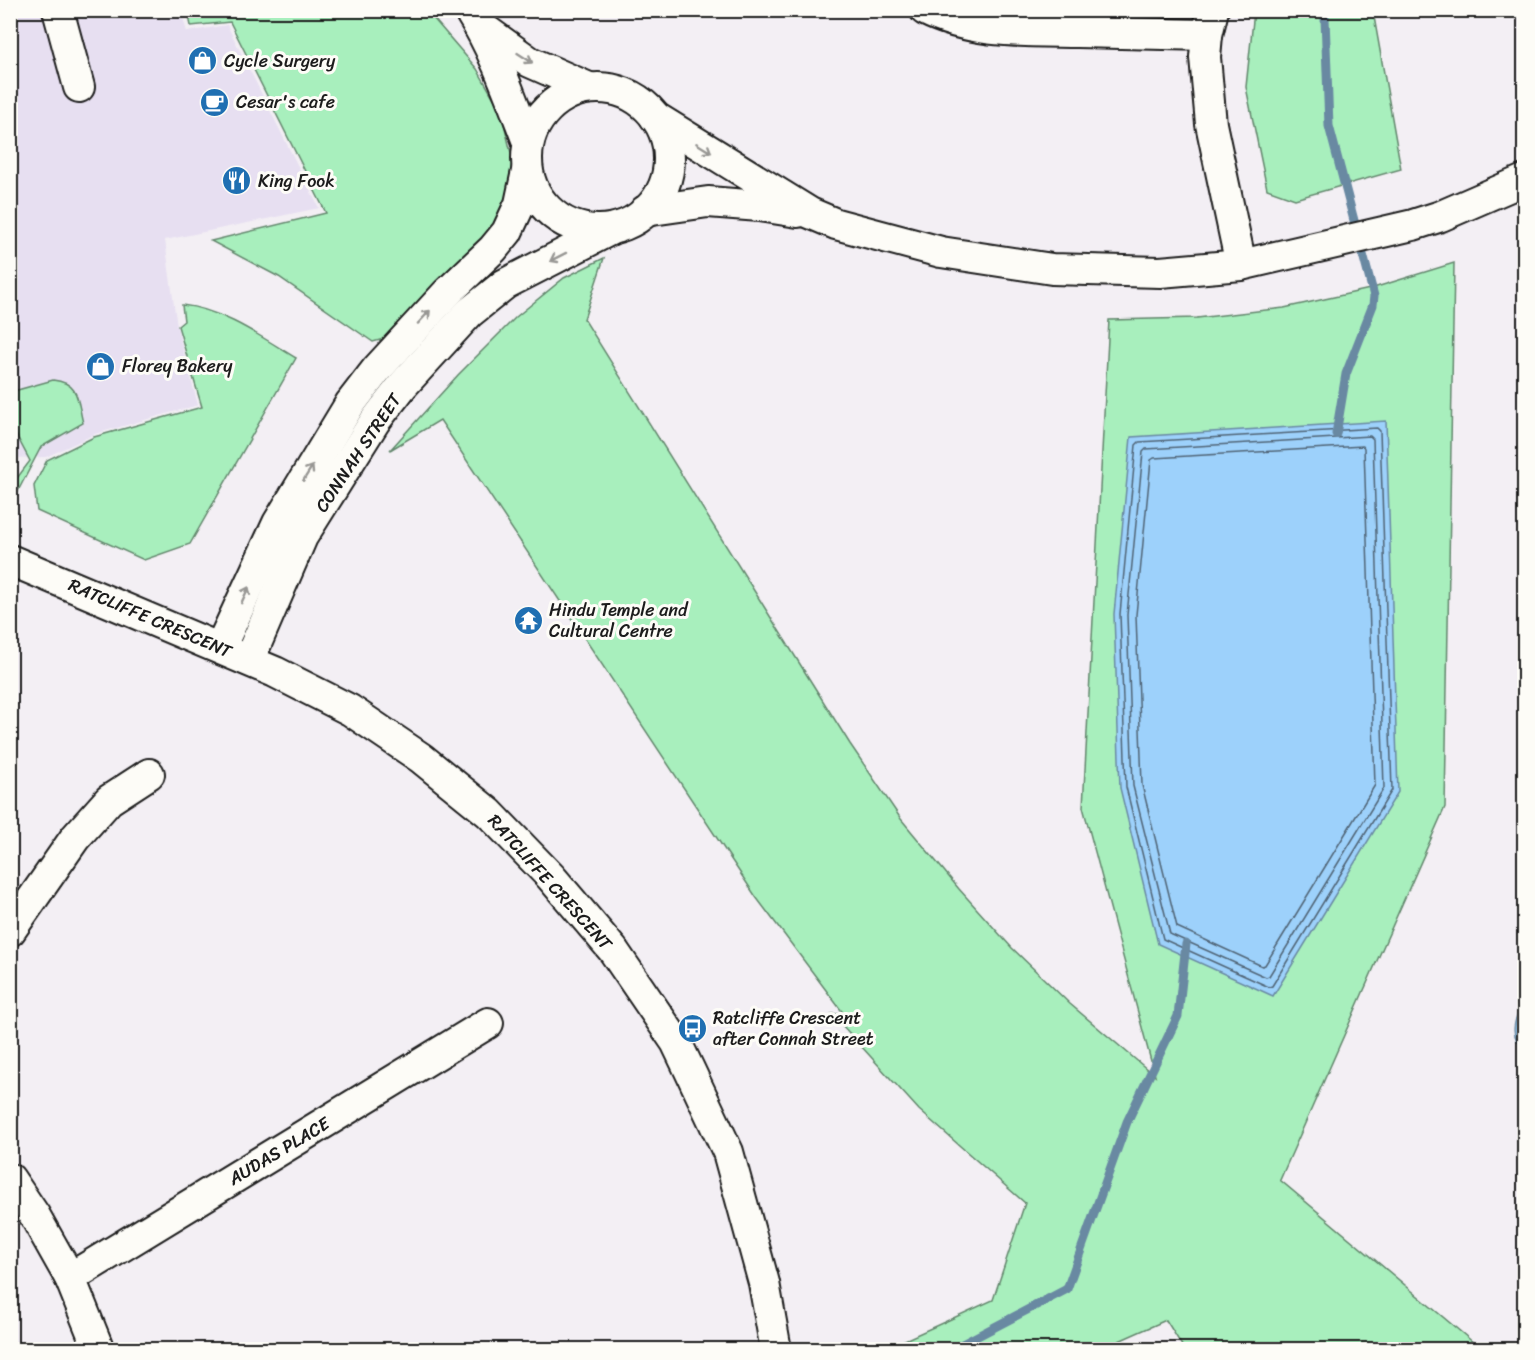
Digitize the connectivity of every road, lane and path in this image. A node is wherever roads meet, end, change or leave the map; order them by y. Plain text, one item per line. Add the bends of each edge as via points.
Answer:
1 (58, 10) edge
2 (925, 10) edge
3 (473, 17) edge
4 (1210, 23) edge
5 (78, 87) dead end
6 (589, 88) junction
7 (654, 117) junction
8 (528, 157) junction
9 (1524, 180) edge
10 (645, 212) junction
11 (810, 213) junction
12 (610, 230) junction
13 (1241, 265) junction
14 (10, 560) edge
15 (220, 648) junction
16 (249, 660) junction
17 (149, 774) dead end
18 (10, 931) edge
19 (488, 1023) dead end
20 (10, 1179) edge
21 (70, 1278) junction
22 (99, 1350) edge
23 (776, 1350) edge

1 - 5 street
2 - 4 street via 963,25 1011,31
3 -> 6 street via 530,62
3 - 8 street via 506,86
4 - 13 street via 1205,57 1211,124
6 - 7 street via 618,90 643,103
6 - 8 street via 562,97 540,116
7 - 10 street via 662,126 669,151 667,178
7 -> 11 street
8 - 12 street via 538,198 558,219 583,229
15 -> 8 street, CONNAH STREET via 278,523 351,404 377,369 507,231 520,204
9 - 13 street via 1413,225
10 - 11 street via 708,202
10 - 12 street
11 - 13 street via 836,224 941,252 1052,269 1160,272
12 -> 16 street, CONNAH STREET via 505,284 469,313 404,385 375,421 302,537
14 - 15 street, RATCLIFFE CRESCENT
15 - 16 street, RATCLIFFE CRESCENT
16 - 23 street, RATCLIFFE CRESCENT via 350,710 421,758 489,813 613,950 676,1042 728,1152 764,1283
17 - 18 street via 108,800 75,838
19 - 21 street, AUDAS PLACE
20 - 21 street
21 - 22 street

